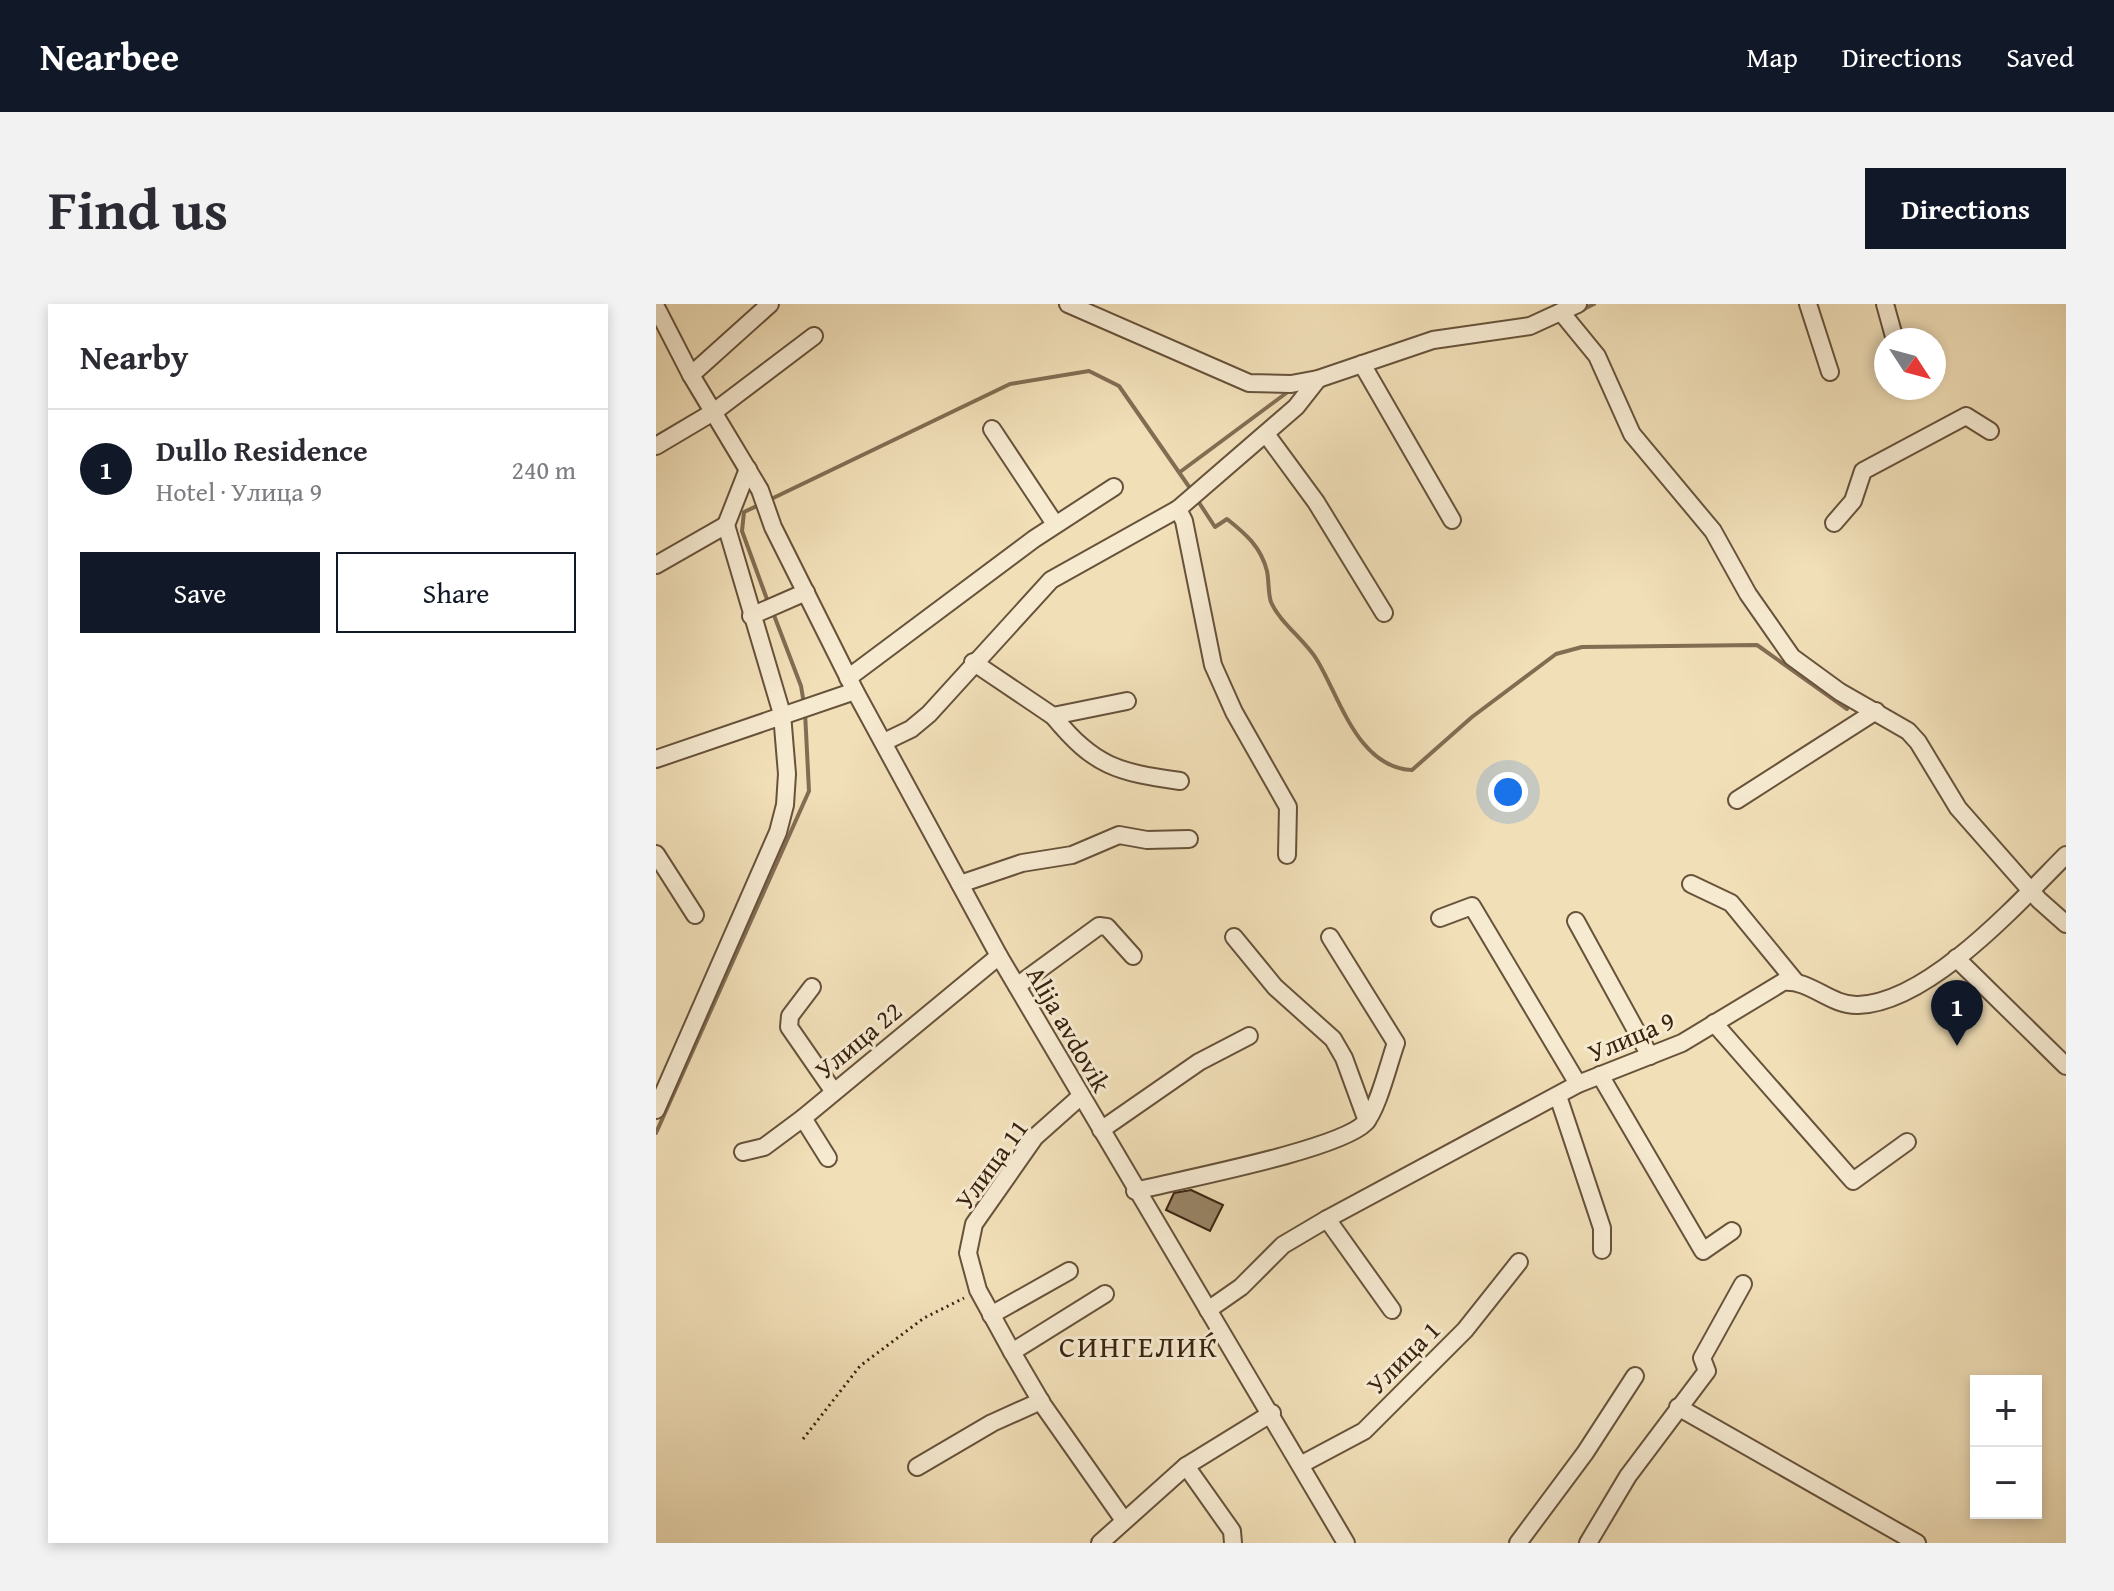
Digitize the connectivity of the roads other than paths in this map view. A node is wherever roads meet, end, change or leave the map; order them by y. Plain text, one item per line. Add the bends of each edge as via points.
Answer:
1 (770, 304) edge
2 (1068, 304) edge
3 (1578, 304) edge
4 (1808, 304) edge
5 (1885, 304) edge
6 (657, 312) edge
7 (1561, 312) junction
8 (1892, 328) edge
9 (814, 336) dead end
10 (1362, 364) junction
11 (1830, 372) dead end
12 (691, 375) junction
13 (1318, 379) junction
14 (715, 411) junction
15 (992, 429) dead end
16 (1990, 431) dead end
17 (1266, 434) junction
18 (656, 446) edge
19 (748, 469) junction
20 (1114, 487) dead end
21 (1183, 505) junction
22 (1452, 520) dead end
23 (1834, 523) dead end
24 (1055, 524) junction
25 (726, 525) junction
26 (656, 565) edge
27 (806, 592) junction
28 (1384, 613) dead end
29 (754, 615) junction
30 (973, 662) junction
31 (852, 684) junction
32 (1127, 701) dead end
33 (1876, 711) junction
34 (789, 712) junction
35 (1053, 716) junction
36 (884, 742) junction
37 (656, 759) edge
38 (1180, 781) dead end
39 (1737, 800) dead end
40 (1189, 839) dead end
41 (656, 854) edge
42 (1287, 855) dead end
43 (2066, 855) edge
44 (960, 884) junction
45 (1691, 884) dead end
46 (2031, 890) junction
47 (695, 915) dead end
48 (1440, 918) dead end
49 (1576, 921) dead end
50 (2066, 924) edge
51 (1234, 937) dead end
52 (1330, 937) dead end
53 (999, 956) junction
54 (1133, 956) dead end
55 (1956, 958) junction
56 (1795, 981) junction
57 (1017, 986) junction
58 (812, 987) dead end
59 (1714, 1023) junction
60 (1249, 1036) dead end
61 (1650, 1056) junction
62 (2066, 1066) edge
63 (1600, 1075) junction
64 (1578, 1084) junction
65 (834, 1092) junction
66 (1081, 1096) junction
67 (1558, 1096) junction
68 (656, 1110) edge
69 (803, 1118) junction
70 (1367, 1121) junction
71 (1101, 1130) junction
72 (1907, 1142) dead end
73 (743, 1152) dead end
74 (828, 1158) dead end
75 (1135, 1191) junction
76 (1327, 1219) junction
77 (1732, 1231) dead end
78 (1602, 1250) dead end
79 (1519, 1262) dead end
80 (1069, 1271) dead end
81 (1743, 1284) dead end
82 (1105, 1294) dead end
83 (1208, 1310) junction
84 (1392, 1310) dead end
85 (991, 1315) junction
86 (1012, 1352) junction
87 (1635, 1376) dead end
88 (1041, 1401) junction
89 (1678, 1407) junction
90 (1272, 1413) junction
91 (1302, 1464) junction
92 (1186, 1466) junction
93 (917, 1467) dead end
94 (1123, 1519) junction
95 (1232, 1542) edge
96 (1100, 1543) edge
97 (1346, 1543) edge
98 (1518, 1543) edge
99 (1588, 1543) edge
100 (1917, 1543) edge

1 - 12 street
2 - 13 street via 1249,383
3 - 7 street
4 - 11 street
5 - 8 street
6 - 12 street
7 - 10 street via 1530,326 1433,340
7 - 33 street via 1597,356 1632,434 1713,531 1772,631 1802,665
9 - 14 street
10 - 13 street
10 - 22 street
12 - 14 street
13 - 17 street
14 - 18 street
14 - 19 street
15 - 24 street
16 - 23 street via 1966,416 1863,471 1853,501
17 - 21 street
17 - 28 street via 1308,490
19 - 25 street
19 - 27 street, Alija avdovik
20 - 24 street
21 - 30 street via 1051,580
21 - 42 street via 1213,665 1288,807
24 - 31 street
25 - 26 street
25 - 29 street
27 - 29 street
27 - 31 street, Alija avdovik
29 - 34 street
30 - 35 street
30 - 36 street via 920,722
31 - 34 street
31 - 36 street, Alija avdovik
32 - 35 street
33 - 39 street
33 - 46 street via 1918,742 1958,808
34 - 37 street
34 - 68 street via 785,805 778,832
35 - 38 street via 1079,748 1097,760 1131,774
36 - 44 street, Alija avdovik
40 - 44 street via 1119,835 1072,855 1022,863
41 - 47 street
43 - 46 street
44 - 53 street, Alija avdovik
45 - 56 street via 1731,903
46 - 50 street
46 - 55 street
48 - 64 street via 1472,906
49 - 61 street
51 - 70 street via 1275,987 1333,1039
52 - 70 street via 1396,1043
53 - 57 street, Alija avdovik
53 - 65 street, Улица 22
54 - 57 street via 1107,927 1099,926
55 - 56 street via 1915,985 1861,1005 1830,999
55 - 62 street
56 - 59 street, Улица 9 via 1783,982
57 - 66 street, Alija avdovik
58 - 65 street via 790,1016 789,1027
59 - 61 street, Улица 9
59 - 72 street via 1853,1181
60 - 71 street via 1199,1062
61 - 63 street, Улица 9
63 - 64 street, Улица 9
63 - 77 street via 1703,1251
64 - 67 street, Улица 9
65 - 69 street, Улица 22
66 - 71 street, Alija avdovik
66 - 85 street, Улица 11 via 1035,1137 974,1224 968,1253
67 - 76 street, Улица 9
67 - 78 street via 1602,1228
69 - 73 street, Улица 22 via 764,1147
69 - 74 street
70 - 75 street via 1353,1132 1291,1154
71 - 75 street, Alija avdovik
75 - 83 street, Alija avdovik
76 - 83 street, Улица 9 via 1283,1245 1241,1287
76 - 84 street
79 - 91 street, Улица 1 via 1465,1330 1364,1431
80 - 85 street
81 - 89 street via 1702,1358 1707,1371
82 - 86 street
83 - 90 street, Alija avdovik
85 - 86 street, Улица 11
86 - 88 street, Улица 11
87 - 98 street
88 - 93 street
88 - 94 street, Улица 11
89 - 99 street
89 - 100 street
90 - 91 street, Alija avdovik
90 - 92 street
91 - 97 street, Alija avdovik
92 - 94 street
92 - 95 street via 1232,1531
94 - 96 street

